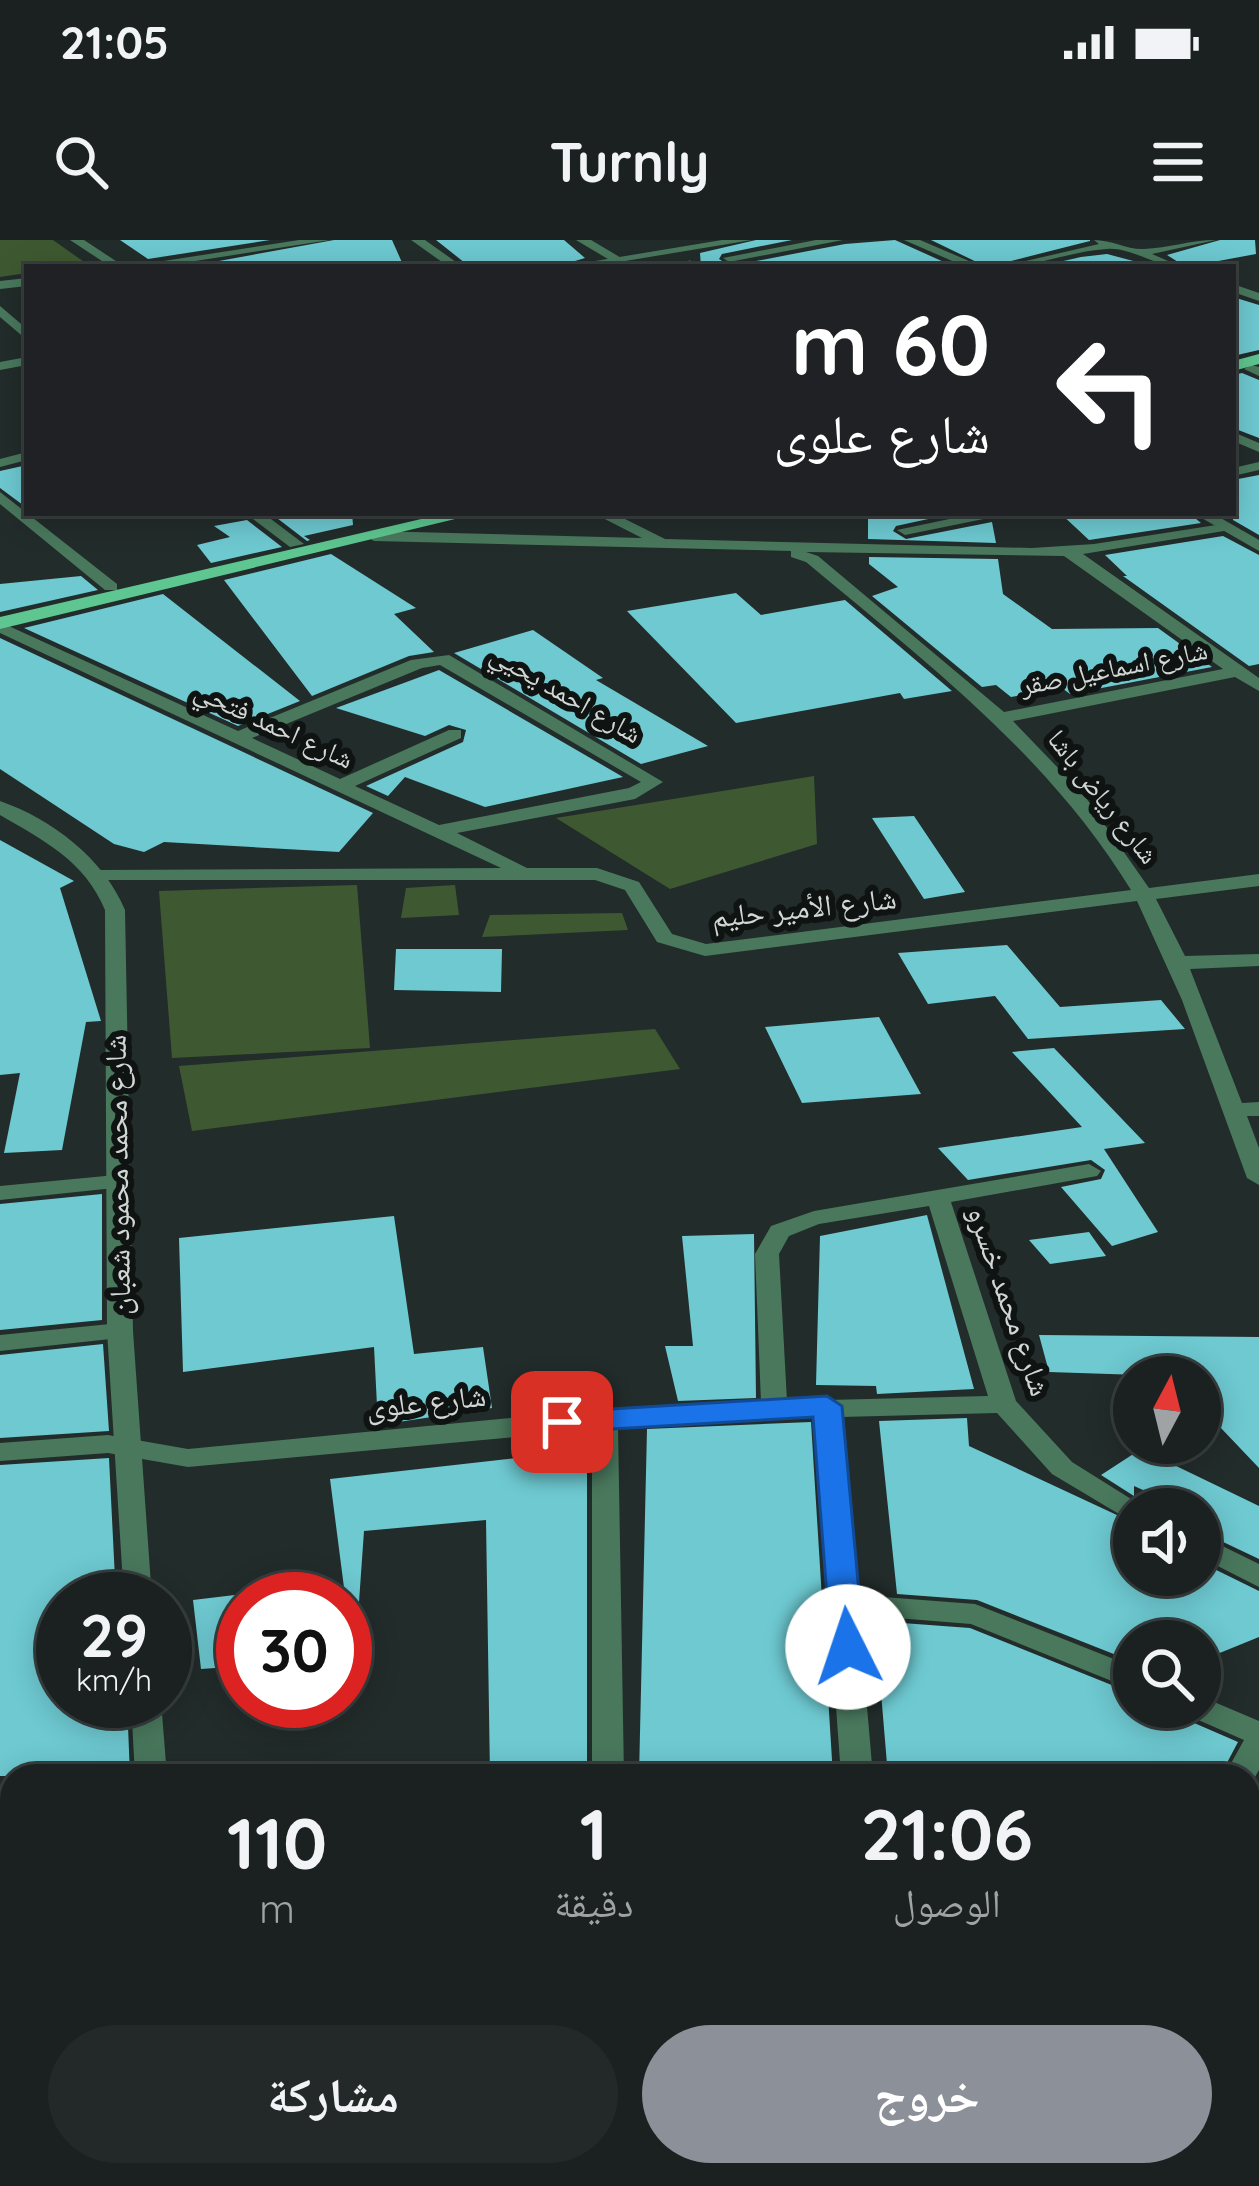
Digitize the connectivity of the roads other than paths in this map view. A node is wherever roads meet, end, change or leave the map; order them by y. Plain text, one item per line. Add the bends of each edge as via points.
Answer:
1 (76, 240) edge
2 (324, 240) edge
3 (417, 240) edge
4 (582, 240) edge
5 (837, 240) edge
6 (910, 240) edge
7 (1210, 240) edge
8 (1107, 242) edge
9 (742, 244) edge
10 (1138, 254) junction
11 (617, 259) junction
12 (114, 264) edge
13 (152, 264) edge
14 (453, 264) edge
15 (584, 264) edge
16 (689, 264) edge
17 (766, 264) edge
18 (970, 264) edge
19 (1019, 264) edge
20 (1167, 264) edge
21 (0, 310) edge
22 (24, 333) edge
23 (0, 496) edge
24 (24, 516) edge
25 (24, 516) edge
26 (257, 516) edge
27 (415, 516) edge
28 (458, 516) edge
29 (607, 516) edge
30 (978, 516) edge
31 (1206, 516) edge
32 (1224, 526) junction
33 (374, 536) junction
34 (296, 544) junction
35 (1259, 546) edge
36 (674, 547) junction
37 (777, 549) junction
38 (1069, 551) junction
39 (934, 553) junction
40 (111, 587) junction
41 (0, 612) edge
42 (0, 625) edge
43 (1238, 671) junction
44 (1259, 686) edge
45 (1002, 718) junction
46 (455, 734) dead end
47 (237, 738) junction
48 (340, 786) junction
49 (0, 806) edge
50 (438, 831) junction
51 (525, 872) junction
52 (99, 876) junction
53 (1259, 880) edge
54 (1145, 897) junction
55 (1259, 960) edge
56 (1175, 963) junction
57 (1259, 1109) edge
58 (1232, 1110) junction
59 (1089, 1171) dead end
60 (1259, 1178) edge
61 (116, 1182) junction
62 (0, 1193) edge
63 (938, 1197) junction
64 (120, 1330) junction
65 (0, 1343) edge
66 (1004, 1404) junction
67 (827, 1406) junction
68 (774, 1408) junction
69 (605, 1418) junction
70 (125, 1446) junction
71 (0, 1451) edge
72 (1113, 1498) edge
73 (1221, 1556) edge
74 (136, 1572) edge
75 (1259, 1577) edge
76 (844, 1604) junction
77 (1113, 1670) edge
78 (1221, 1718) edge
79 (148, 1728) edge
80 (1259, 1737) edge
81 (150, 1764) edge
82 (608, 1764) edge
83 (855, 1764) edge
84 (1246, 1764) edge

1 - 12 street
2 - 13 street
3 - 14 street
4 - 11 street
5 - 9 street
6 - 18 street
7 - 10 street
8 - 10 street
8 - 19 street
9 - 11 street
9 - 16 street
9 - 17 street
10 - 20 street
11 - 15 street
21 - 22 street
23 - 24 street
25 - 40 street
26 - 34 street
27 - 34 main road
28 - 33 main road
29 - 36 street
30 - 39 street via 899,525
31 - 32 street
32 - 35 street
32 - 38 street
33 - 36 street
33 - 42 main road
34 - 40 main road
36 - 37 street
37 - 39 street
37 - 45 street, شارع رياض باشا via 812,559
38 - 39 street
38 - 43 street
40 - 41 main road
42 - 47 street, شارع احمد فتحي
43 - 44 street
43 - 45 street, شارع اسماعيل صقر
45 - 54 street, شارع رياض باشا via 1079,801
46 - 48 street
47 - 48 street, شارع احمد فتحي
47 - 50 street, شارع احمد يحيي via 443,658 653,778 643,792
48 - 50 street, شارع احمد فتحي
49 - 52 street
50 - 51 street, شارع احمد فتحي
51 - 52 street, شارع الأمير حليم
51 - 54 street, شارع الأمير حليم via 616,878 640,896 664,938 705,950
52 - 61 street, شارع محمد محمود شعبان via 115,910
53 - 54 street, شارع الأمير حليم
54 - 56 street, شارع رياض باشا
55 - 56 street
56 - 58 street, شارع رياض باشا
57 - 58 street
58 - 60 street, شارع رياض باشا
59 - 63 street
61 - 62 street
61 - 64 street, شارع محمد محمود شعبان
63 - 66 street, شارع محمد خسرو
63 - 68 street via 795,1223 770,1242
64 - 65 street
64 - 70 street, شارع محمد محمود شعبان
66 - 67 street, شارع علوى
66 - 72 street, شارع محمد خسرو via 1062,1468
67 - 68 street, شارع علوى
67 - 76 street
68 - 69 street, شارع علوى
69 - 70 street, شارع علوى via 215,1456
69 - 82 street
70 - 71 street, شارع علوى
70 - 74 street, شارع محمد محمود شعبان
73 - 75 street
76 - 77 street via 975,1614
76 - 83 street
78 - 80 street
79 - 81 street
80 - 84 street

